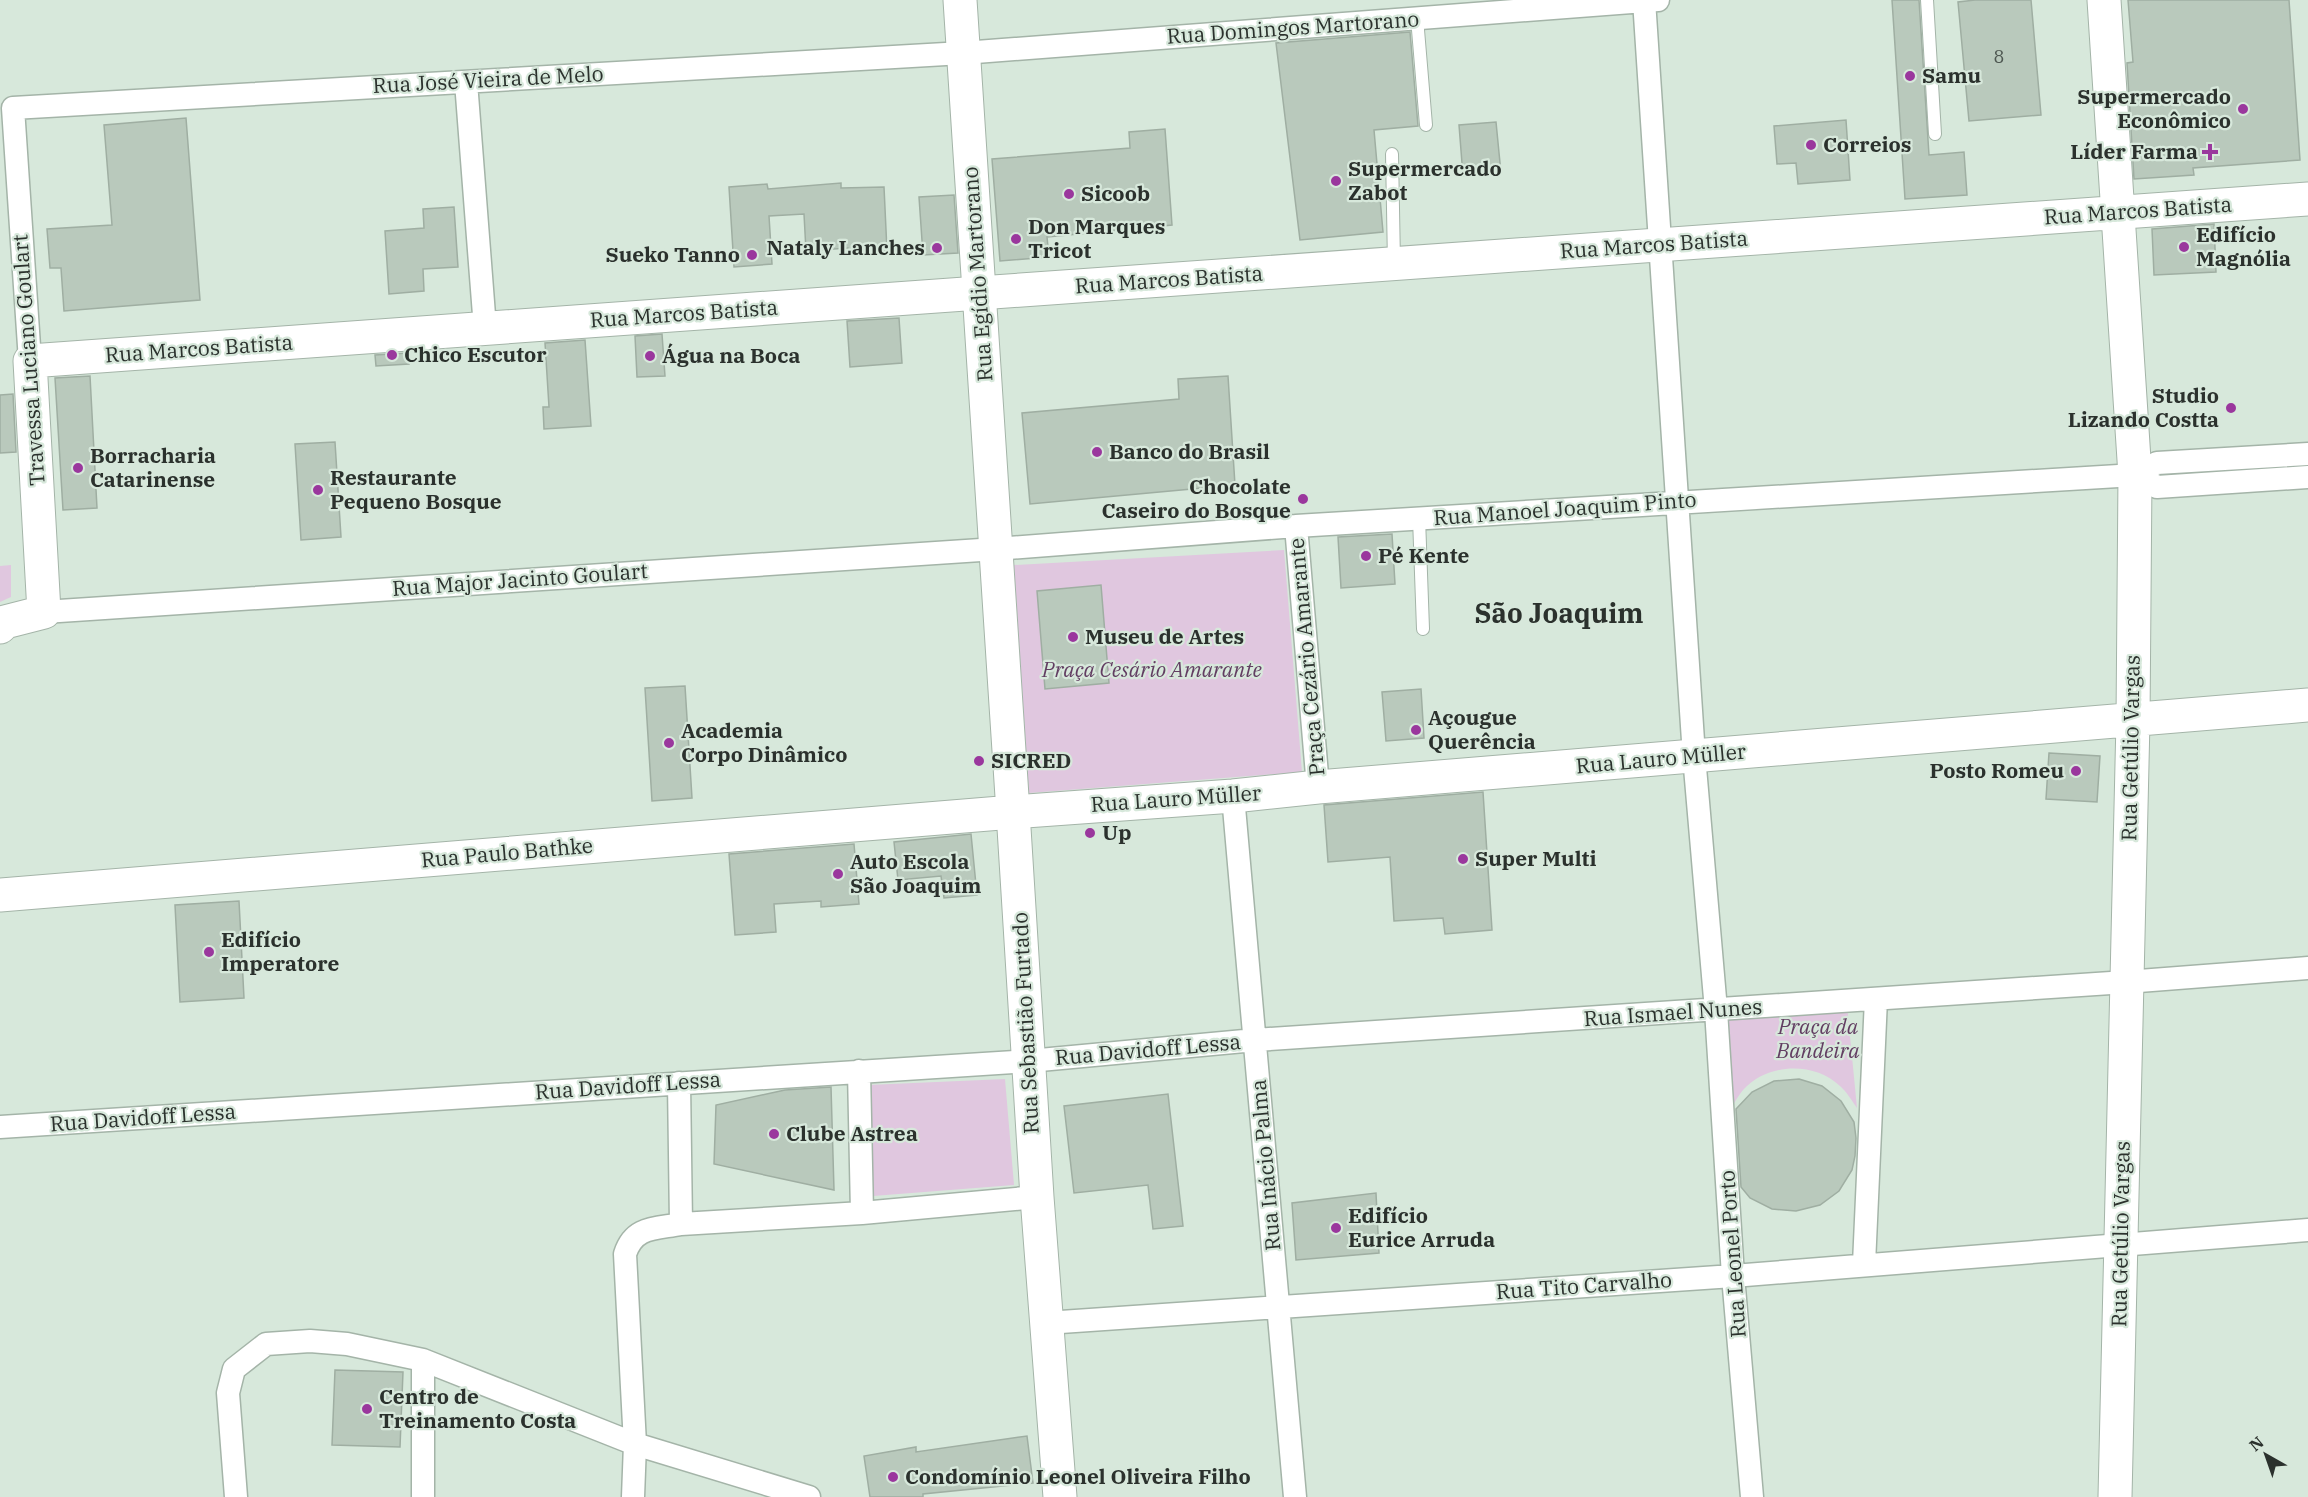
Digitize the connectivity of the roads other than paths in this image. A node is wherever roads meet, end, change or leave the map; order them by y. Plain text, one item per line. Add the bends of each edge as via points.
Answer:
1 (960, 0) edge
2 (1649, 0) edge
3 (1927, 0) edge
4 (2104, 0) edge
5 (1417, 18) junction
6 (963, 52) junction
7 (466, 82) junction
8 (13, 108) joint
9 (1426, 125) dead end
10 (1935, 134) dead end
11 (1392, 154) dead end
12 (2308, 199) edge
13 (2119, 212) junction
14 (1662, 245) junction
15 (1394, 264) junction
16 (979, 293) junction
17 (485, 328) junction
18 (30, 360) junction
19 (2308, 454) edge
20 (2135, 475) junction
21 (2308, 477) edge
22 (1678, 502) junction
23 (1419, 518) junction
24 (1296, 526) junction
25 (996, 549) junction
26 (44, 612) junction
27 (0, 627) edge
28 (1423, 629) dead end
29 (2308, 705) edge
30 (2133, 721) junction
31 (1694, 756) junction
32 (1318, 787) junction
33 (1233, 796) junction
34 (1013, 812) junction
35 (0, 895) edge
36 (2308, 968) edge
37 (2126, 982) junction
38 (1876, 999) junction
39 (1716, 1010) junction
40 (1255, 1040) junction
41 (1029, 1061) junction
42 (859, 1071) junction
43 (679, 1083) junction
44 (0, 1127) edge
45 (1037, 1197) junction
46 (862, 1213) junction
47 (681, 1224) junction
48 (2308, 1230) edge
49 (2121, 1244) junction
50 (1864, 1264) junction
51 (1733, 1276) junction
52 (1279, 1306) junction
53 (1047, 1323) junction
54 (423, 1360) junction
55 (635, 1444) junction
56 (799, 1496) edge
57 (236, 1497) edge
58 (423, 1497) edge
59 (633, 1497) edge
60 (1060, 1497) edge
61 (1295, 1497) edge
62 (1752, 1497) edge
63 (2115, 1497) edge

1 - 6 main road, Rua Egídio Martorano
2 - 5 street, Rua Domingos Martorano
2 - 14 street, Rua Leonel Porto
3 - 10 lane
4 - 13 main road, Rua Getúlio Vargas
5 - 6 street, Rua Domingos Martorano
5 - 9 lane
6 - 7 street, Rua José Vieira de Melo
6 - 16 main road, Rua Egídio Martorano
7 - 8 street, Rua José Vieira de Melo
7 - 17 street
8 - 18 street, Travessa Luciano Goulart
11 - 15 lane
12 - 13 main road, Rua Marcos Batista
13 - 14 main road, Rua Marcos Batista
13 - 20 main road, Rua Getúlio Vargas
14 - 15 main road, Rua Marcos Batista
14 - 22 street, Rua Leonel Porto
15 - 16 main road, Rua Marcos Batista
16 - 17 main road, Rua Marcos Batista
16 - 25 main road, Rua Egídio Martorano
17 - 18 main road, Rua Marcos Batista
18 - 26 main road, Travessa Luciano Goulart
19 - 20 street, Rua Manoel Joaquim Pinto via 2157,463
20 - 21 street, Rua Manoel Joaquim Pinto via 2157,487
20 - 22 street, Rua Manoel Joaquim Pinto
20 - 30 main road, Rua Getúlio Vargas
22 - 23 street, Rua Manoel Joaquim Pinto
22 - 31 street, Rua Leonel Porto
23 - 24 street, Rua Manoel Joaquim Pinto
23 - 28 lane
24 - 25 street, Rua Manoel Joaquim Pinto
24 - 32 street, Praça Cezário Amarante
25 - 26 street, Rua Major Jacinto Goulart
25 - 34 main road, Rua Sebastião Furtado
26 - 27 main road via 5,622
29 - 30 main road, Rua Lauro Müller
30 - 31 main road, Rua Lauro Müller
30 - 37 main road, Rua Getúlio Vargas
31 - 32 main road, Rua Lauro Müller
31 - 39 street, Rua Leonel Porto
32 - 33 main road, Rua Lauro Müller
33 - 34 main road, Rua Lauro Müller
33 - 40 street, Rua Inácio Palma
34 - 35 main road, Rua Paulo Bathke
34 - 41 main road, Rua Sebastião Furtado
36 - 37 street, Rua Ismael Nunes
37 - 38 street, Rua Ismael Nunes
37 - 49 main road, Rua Getúlio Vargas
38 - 39 street, Rua Ismael Nunes
38 - 50 street
39 - 40 street, Rua Ismael Nunes
39 - 51 street, Rua Leonel Porto
40 - 41 street, Rua Davidoff Lessa
40 - 52 street, Rua Inácio Palma
41 - 42 street, Rua Davidoff Lessa
41 - 45 main road, Rua Sebastião Furtado
42 - 43 street, Rua Davidoff Lessa
42 - 46 street
43 - 44 street, Rua Davidoff Lessa
43 - 47 street
45 - 46 street
45 - 53 main road, Rua Sebastião Furtado
46 - 47 street
47 - 55 street via 636,1234 625,1254
48 - 49 street, Rua Tito Carvalho
49 - 50 street, Rua Tito Carvalho
49 - 63 main road, Rua Getúlio Vargas
50 - 51 street, Rua Tito Carvalho
51 - 52 street, Rua Tito Carvalho
51 - 62 street, Rua Leonel Porto
52 - 53 street, Rua Tito Carvalho
52 - 61 street, Rua Inácio Palma
53 - 60 main road, Rua Sebastião Furtado
54 - 55 street
54 - 57 street via 347,1344 266,1344 234,1369 228,1393
54 - 58 street
55 - 56 street
55 - 59 street

